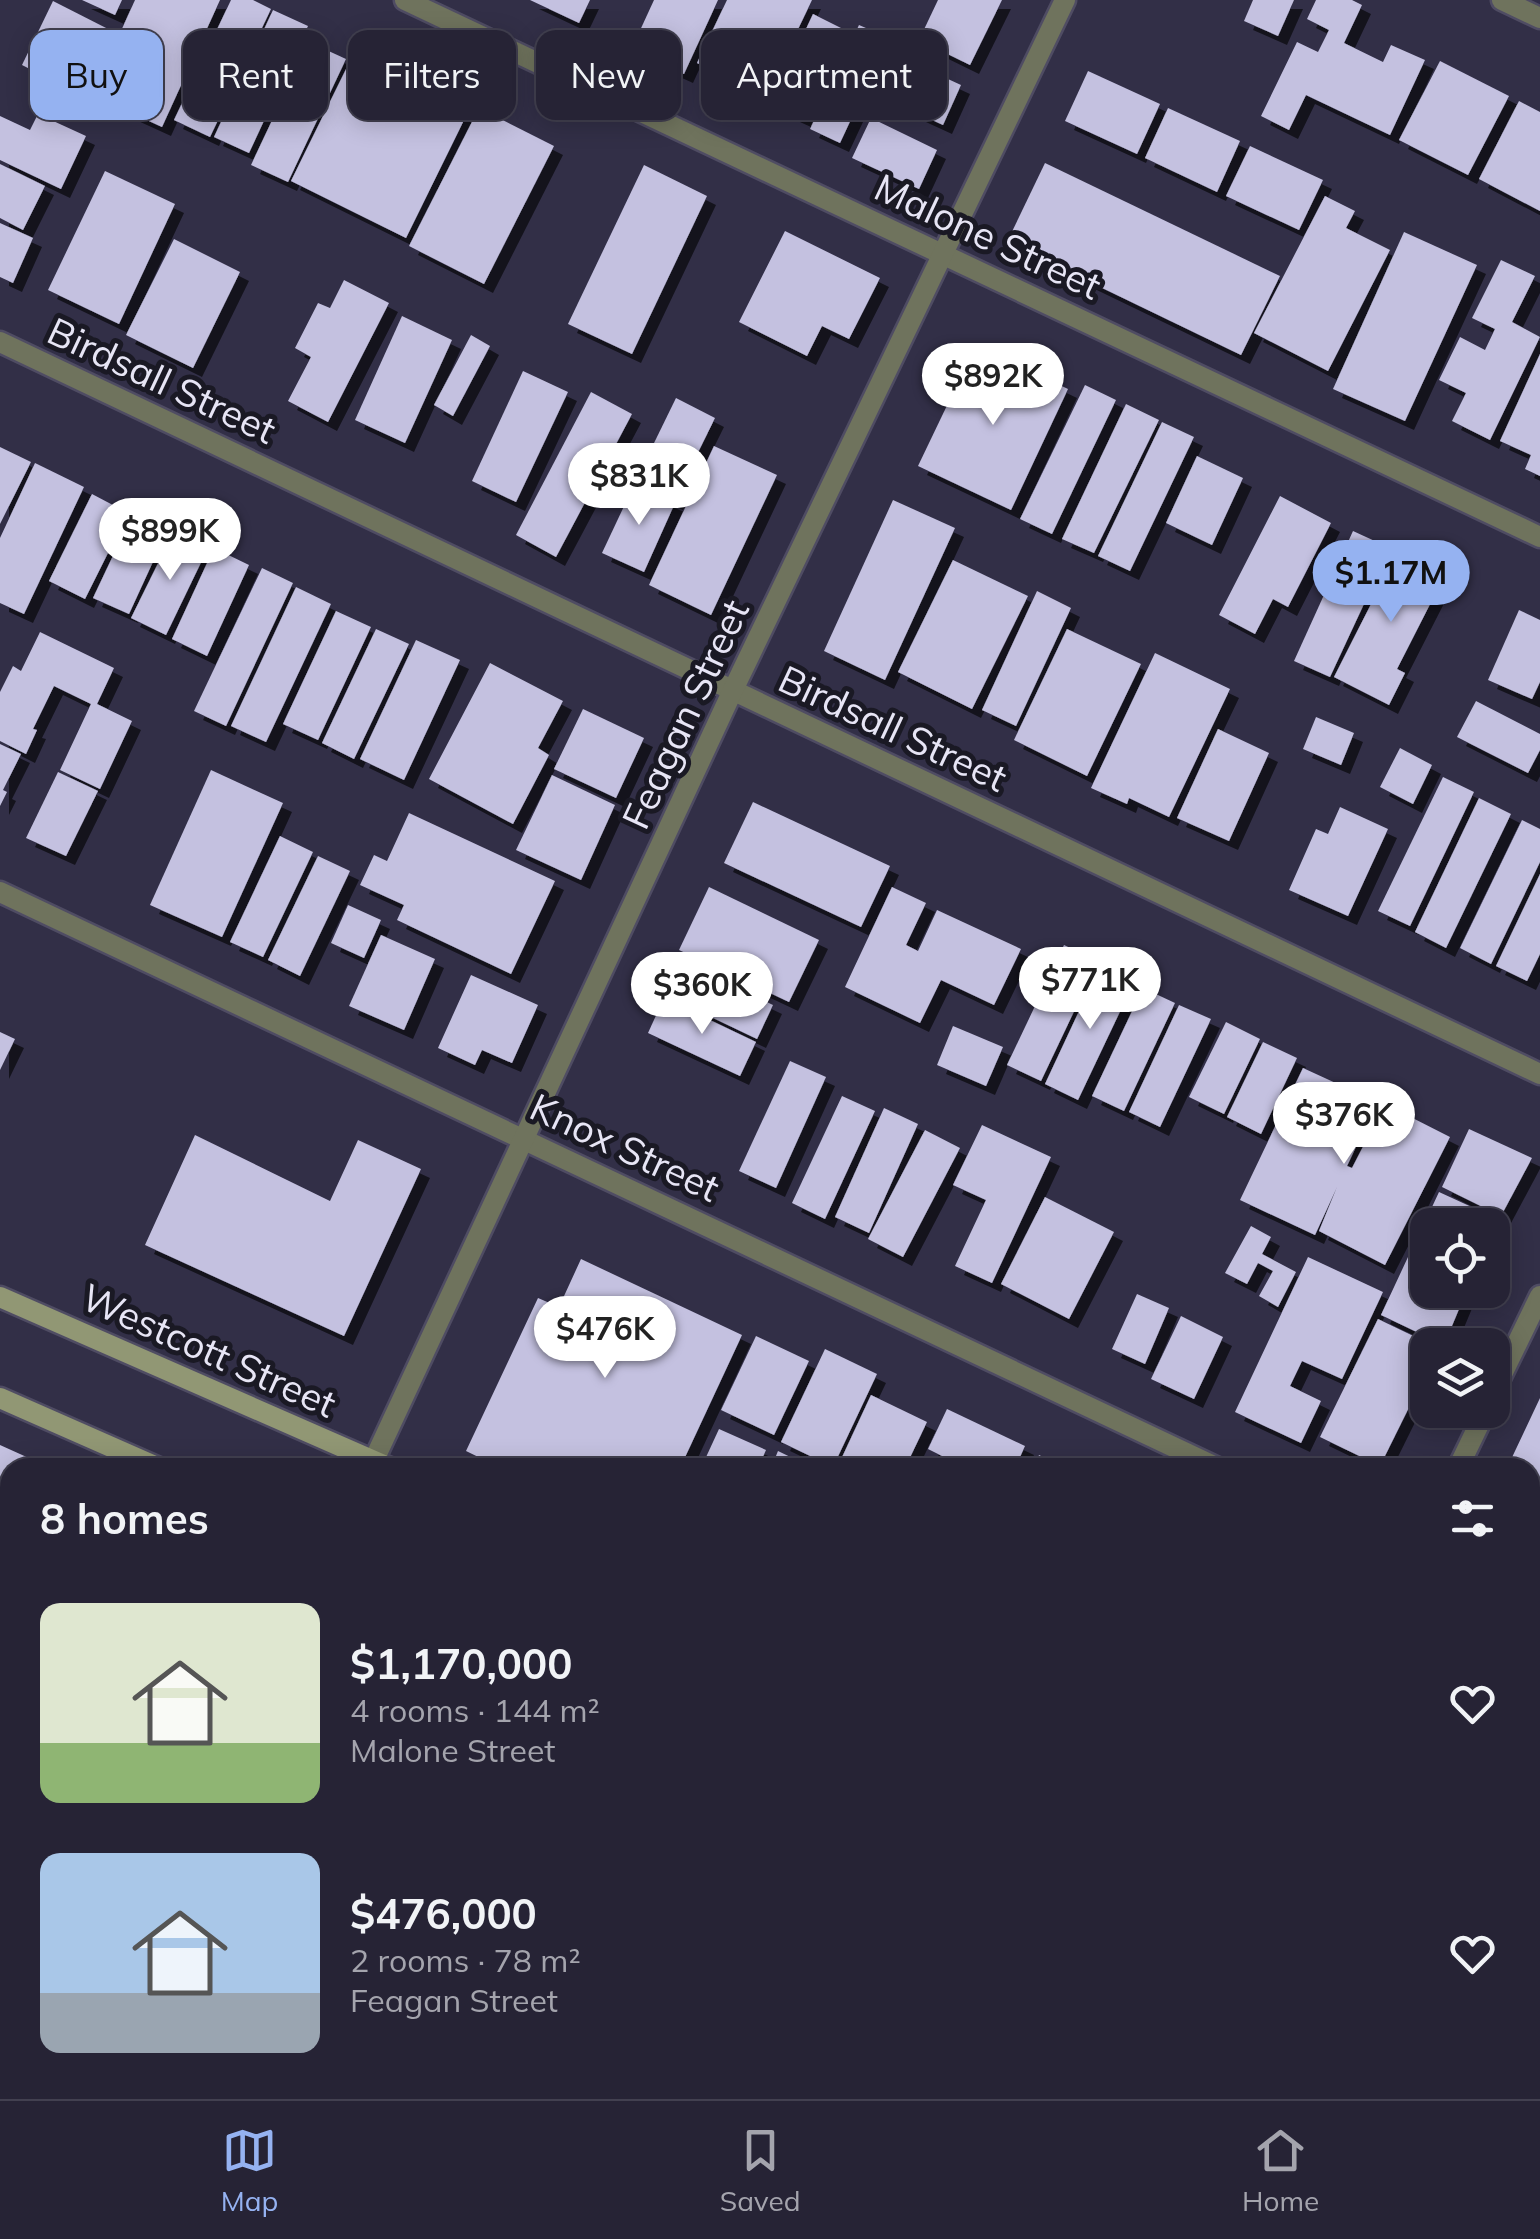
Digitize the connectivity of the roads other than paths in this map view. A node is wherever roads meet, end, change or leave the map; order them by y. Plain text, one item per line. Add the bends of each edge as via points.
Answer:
1 (405, 0) edge
2 (1065, 0) edge
3 (1502, 0) edge
4 (1540, 18) edge
5 (944, 254) junction
6 (0, 342) edge
7 (1540, 538) edge
8 (733, 690) junction
9 (0, 892) edge
10 (1540, 1074) edge
11 (526, 1138) junction
12 (1540, 1296) edge
13 (0, 1297) edge
14 (1510, 1358) edge
15 (0, 1398) edge
16 (1477, 1428) edge
17 (136, 1458) edge
18 (362, 1458) edge
19 (381, 1458) edge
20 (1197, 1458) edge
21 (1463, 1458) edge

1 - 5 street, Malone Street
2 - 5 street, Feagan Street
3 - 4 street
5 - 7 street, Malone Street
5 - 8 street, Feagan Street
6 - 8 street, Birdsall Street
8 - 10 street, Birdsall Street
8 - 11 street, Feagan Street
9 - 11 street, Knox Street
11 - 19 street, Feagan Street
11 - 20 street, Knox Street
12 - 14 street
13 - 18 main road, Westcott Street
15 - 17 main road
16 - 21 street

